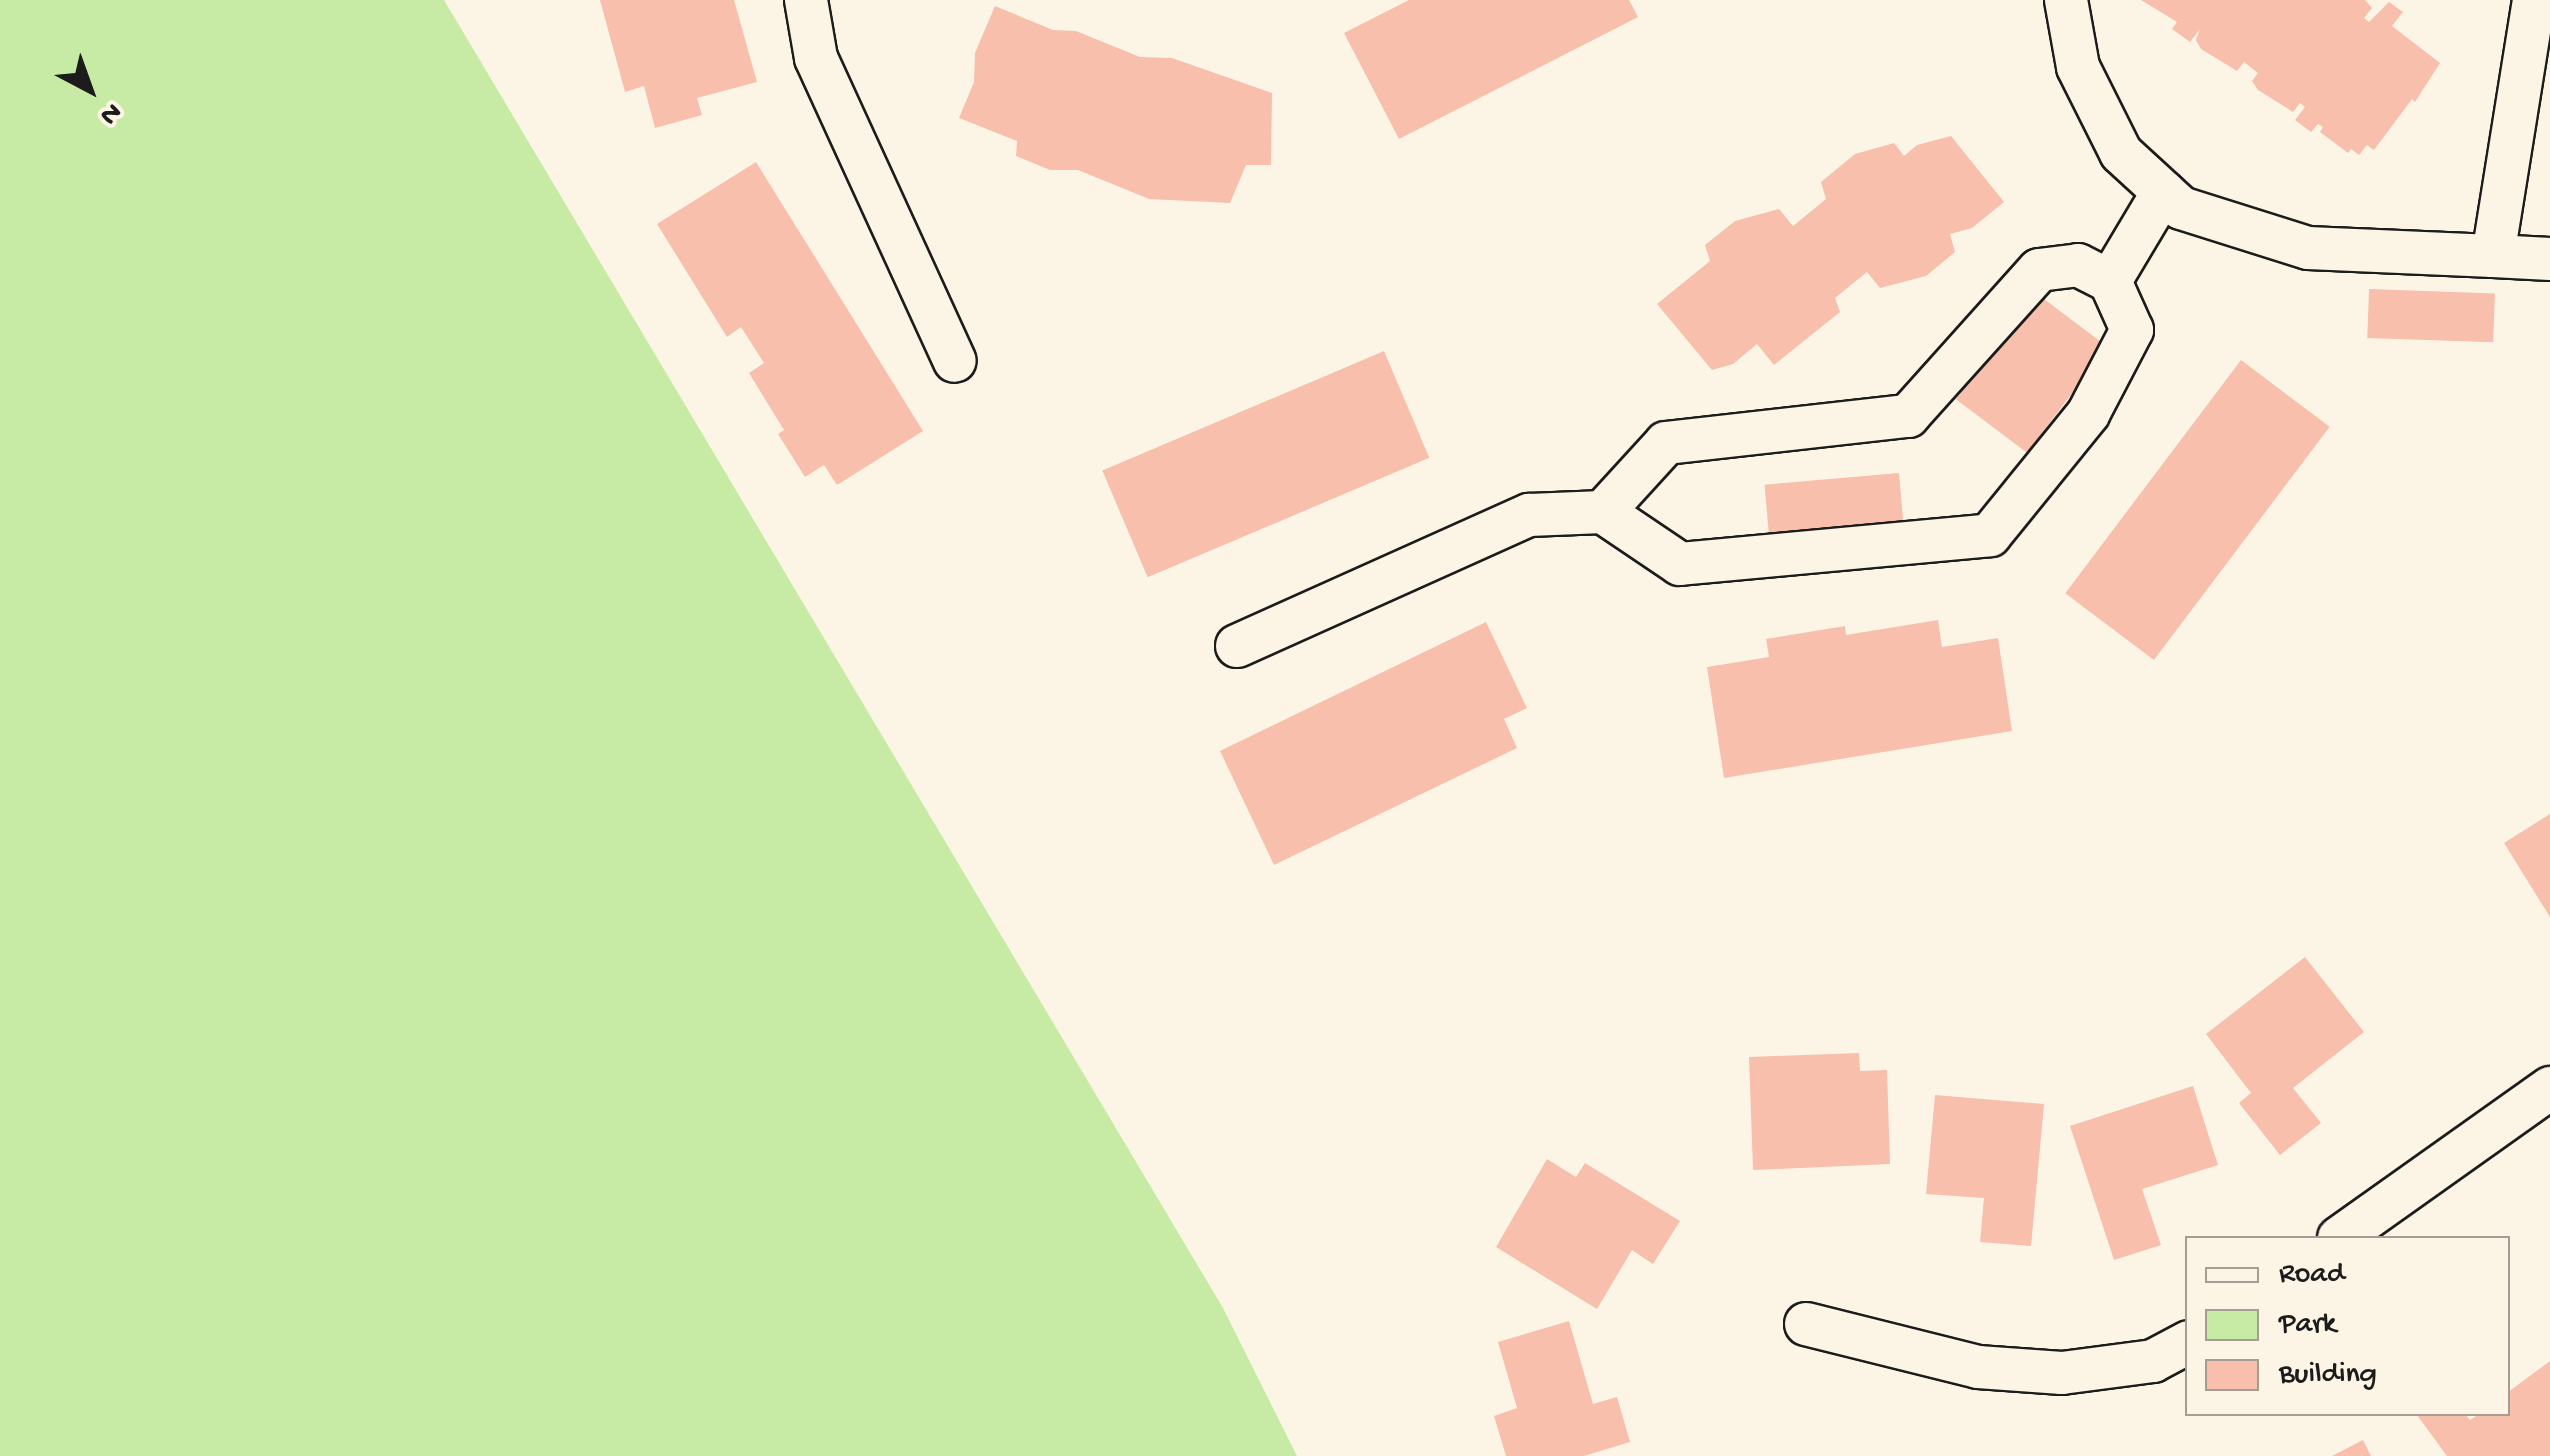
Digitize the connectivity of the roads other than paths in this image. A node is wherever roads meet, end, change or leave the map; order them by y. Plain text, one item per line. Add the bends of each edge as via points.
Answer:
1 (806, 0) edge
2 (2066, 0) edge
3 (2534, 0) edge
4 (2164, 192) junction
5 (2493, 256) junction
6 (2550, 260) edge
7 (2110, 281) junction
8 (955, 361) dead end
9 (1602, 512) junction
10 (1236, 646) dead end
11 (2550, 1088) edge
12 (2342, 1236) edge
13 (1806, 1324) dead end
14 (2185, 1344) edge

1 - 8 street via 816,58
2 - 4 street via 2078,67 2121,153
3 - 5 street
4 - 5 street via 2181,208 2308,248
4 - 7 street
5 - 6 street
7 - 9 street via 2078,266 2039,270 1908,416 1666,443
7 - 9 street via 2132,330 2088,414 1990,535 1680,564
9 - 10 street via 1529,515
11 - 12 street
13 - 14 street via 1978,1367 2062,1373 2153,1362

